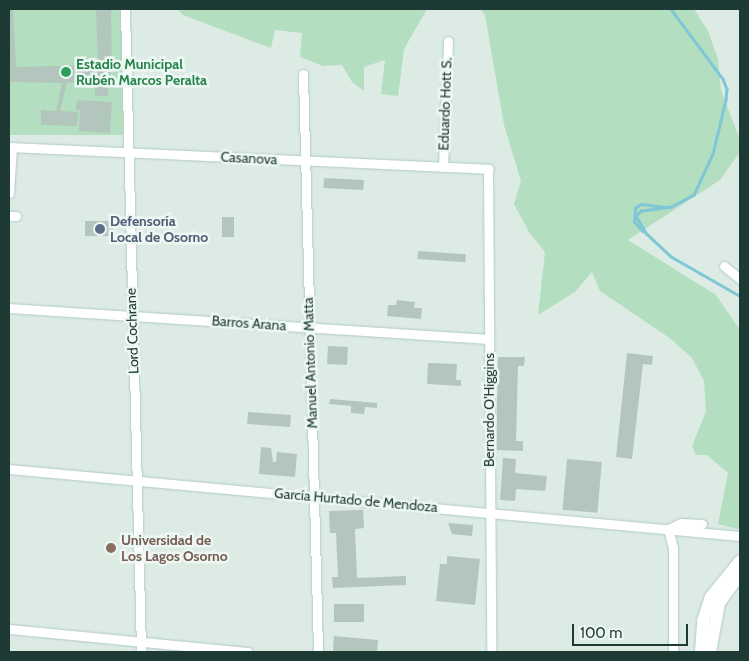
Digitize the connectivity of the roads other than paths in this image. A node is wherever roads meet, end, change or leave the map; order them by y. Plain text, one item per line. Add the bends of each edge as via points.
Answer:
1 (125, 9) edge
2 (448, 41) dead end
3 (304, 74) dead end
4 (10, 148) edge
5 (126, 152) junction
6 (304, 160) junction
7 (442, 166) junction
8 (488, 168) joint
9 (9, 193) edge
10 (724, 266) dead end
11 (740, 279) edge
12 (9, 308) edge
13 (132, 316) junction
14 (309, 327) junction
15 (488, 339) junction
16 (9, 468) edge
17 (136, 479) junction
18 (314, 497) junction
19 (489, 512) junction
20 (702, 524) dead end
21 (668, 529) junction
22 (740, 536) edge
23 (740, 561) edge
24 (740, 574) edge
25 (9, 629) edge
26 (140, 642) junction
27 (141, 652) edge
28 (248, 652) edge
29 (318, 652) edge
30 (491, 652) edge
31 (673, 652) edge
32 (701, 652) edge
33 (710, 652) edge

1 - 5 street, Lord Cochrane
2 - 7 street, Eduardo Hott S.
3 - 6 street, Manuel Antonio Matta
4 - 5 street, Casanova
4 - 9 street
5 - 6 street, Casanova
5 - 13 street, Lord Cochrane
6 - 7 street, Casanova
6 - 14 street, Manuel Antonio Matta
7 - 8 street, Casanova
8 - 15 street, Bernardo O'Higgins
10 - 11 street
12 - 13 street, Barros Arana
13 - 14 street, Barros Arana
13 - 17 street, Lord Cochrane
14 - 15 street, Barros Arana
14 - 18 street, Manuel Antonio Matta
15 - 19 street, Bernardo O'Higgins
16 - 17 street, García Hurtado de Mendoza
17 - 18 street, García Hurtado de Mendoza
17 - 26 street, Lord Cochrane
18 - 19 street, García Hurtado de Mendoza
18 - 29 street, Manuel Antonio Matta
19 - 21 street, García Hurtado de Mendoza
19 - 30 street, Bernardo O'Higgins
20 - 21 street, García Hurtado de Mendoza via 680,523
21 - 22 street
21 - 31 street via 673,548
23 - 32 main road via 711,597 703,621
24 - 33 main road via 719,603
25 - 26 street
26 - 27 street, Lord Cochrane
26 - 28 street

